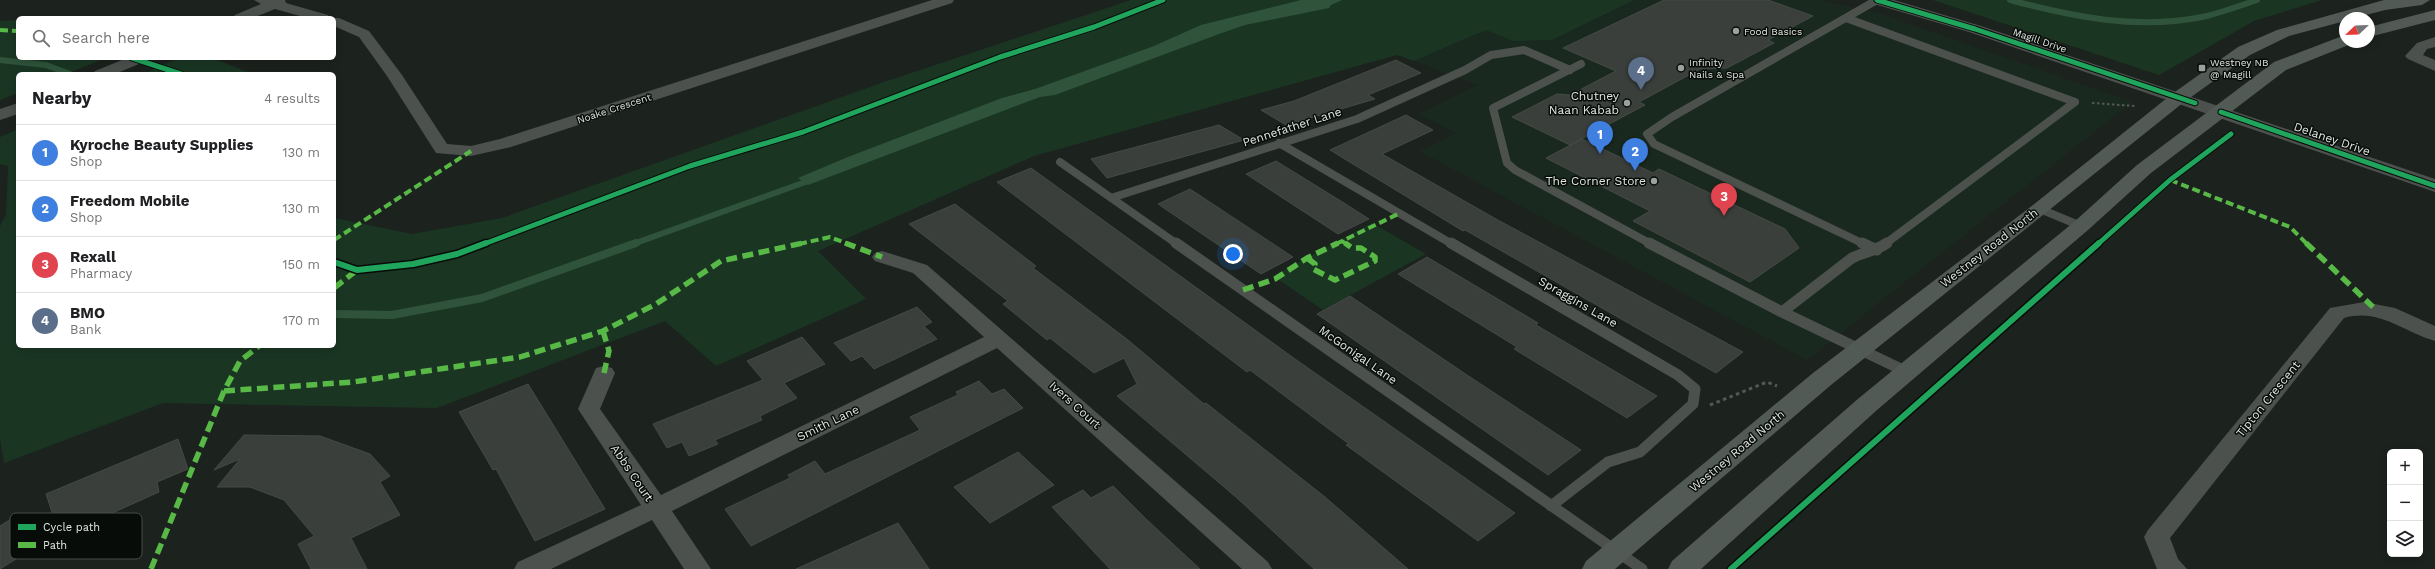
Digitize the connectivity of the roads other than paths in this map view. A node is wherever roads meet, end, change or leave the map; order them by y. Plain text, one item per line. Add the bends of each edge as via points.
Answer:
1 (947, 0) edge
2 (1877, 0) edge
3 (2422, 0) edge
4 (273, 2) edge
5 (2435, 15) edge
6 (244, 16) edge
7 (317, 16) edge
8 (1846, 18) junction
9 (336, 22) edge
10 (2375, 30) edge
11 (2339, 42) edge
12 (2435, 42) edge
13 (136, 60) edge
14 (1581, 64) dead end
15 (2435, 66) edge
16 (1570, 70) junction
17 (107, 71) edge
18 (2187, 101) junction
19 (16, 109) edge
20 (2221, 112) junction
21 (0, 115) edge
22 (1279, 143) junction
23 (1060, 162) dead end
24 (2435, 186) edge
25 (1111, 198) junction
26 (2040, 209) junction
27 (2081, 226) junction
28 (1877, 250) junction
29 (882, 257) dead end
30 (1782, 312) junction
31 (2435, 334) edge
32 (1000, 338) junction
33 (1861, 348) junction
34 (1907, 372) junction
35 (604, 373) dead end
36 (1552, 506) junction
37 (656, 508) junction
38 (1617, 551) junction
39 (527, 569) edge
40 (698, 569) edge
41 (1259, 569) edge
42 (1596, 569) edge
43 (1642, 569) edge
44 (1682, 569) edge
45 (2174, 569) edge

1 - 9 street, Noake Crescent via 505,143 471,151 442,149 364,34
2 - 8 lane
2 - 18 street, Magill Drive via 1975,29
3 - 18 main road, Westney Road North via 2384,5 2283,33 2244,51
4 - 6 street
4 - 7 street
5 - 10 main road
8 - 28 lane via 1672,117 1647,134 1654,144
8 - 28 lane via 2075,102
11 - 20 main road via 2280,66 2235,98
12 - 15 street via 2422,46 2414,56
13 - 17 street
14 - 16 lane
16 - 22 lane, Pennefather Lane via 1524,50 1491,55 1357,119
16 - 30 lane via 1493,108 1507,163 1521,174
18 - 20 street, Delaney Drive
18 - 26 main road, Westney Road North
19 - 21 street
20 - 24 street, Delaney Drive
20 - 27 main road via 2144,169
22 - 25 lane, Pennefather Lane
22 - 36 lane, Spraggins Lane via 1678,375 1694,389 1694,404 1640,452 1608,462
23 - 25 lane, McGonigal Lane
25 - 36 lane, McGonigal Lane
26 - 27 lane
26 - 33 main road, Westney Road North
27 - 34 main road
28 - 30 lane via 1863,252 1852,258
29 - 32 street, Ivers Court via 920,269
30 - 33 lane
31 - 45 street, Tipton Crescent via 2373,307 2353,308 2337,313 2157,537 2168,565
32 - 37 street, Smith Lane
32 - 41 street, Ivers Court
33 - 34 lane
33 - 38 main road, Westney Road North
34 - 44 main road
35 - 37 street, Abbs Court via 589,409
36 - 38 lane, McGonigal Lane
37 - 39 street, Smith Lane
37 - 40 street, Abbs Court
38 - 42 main road, Westney Road North
38 - 43 lane, McGonigal Lane

